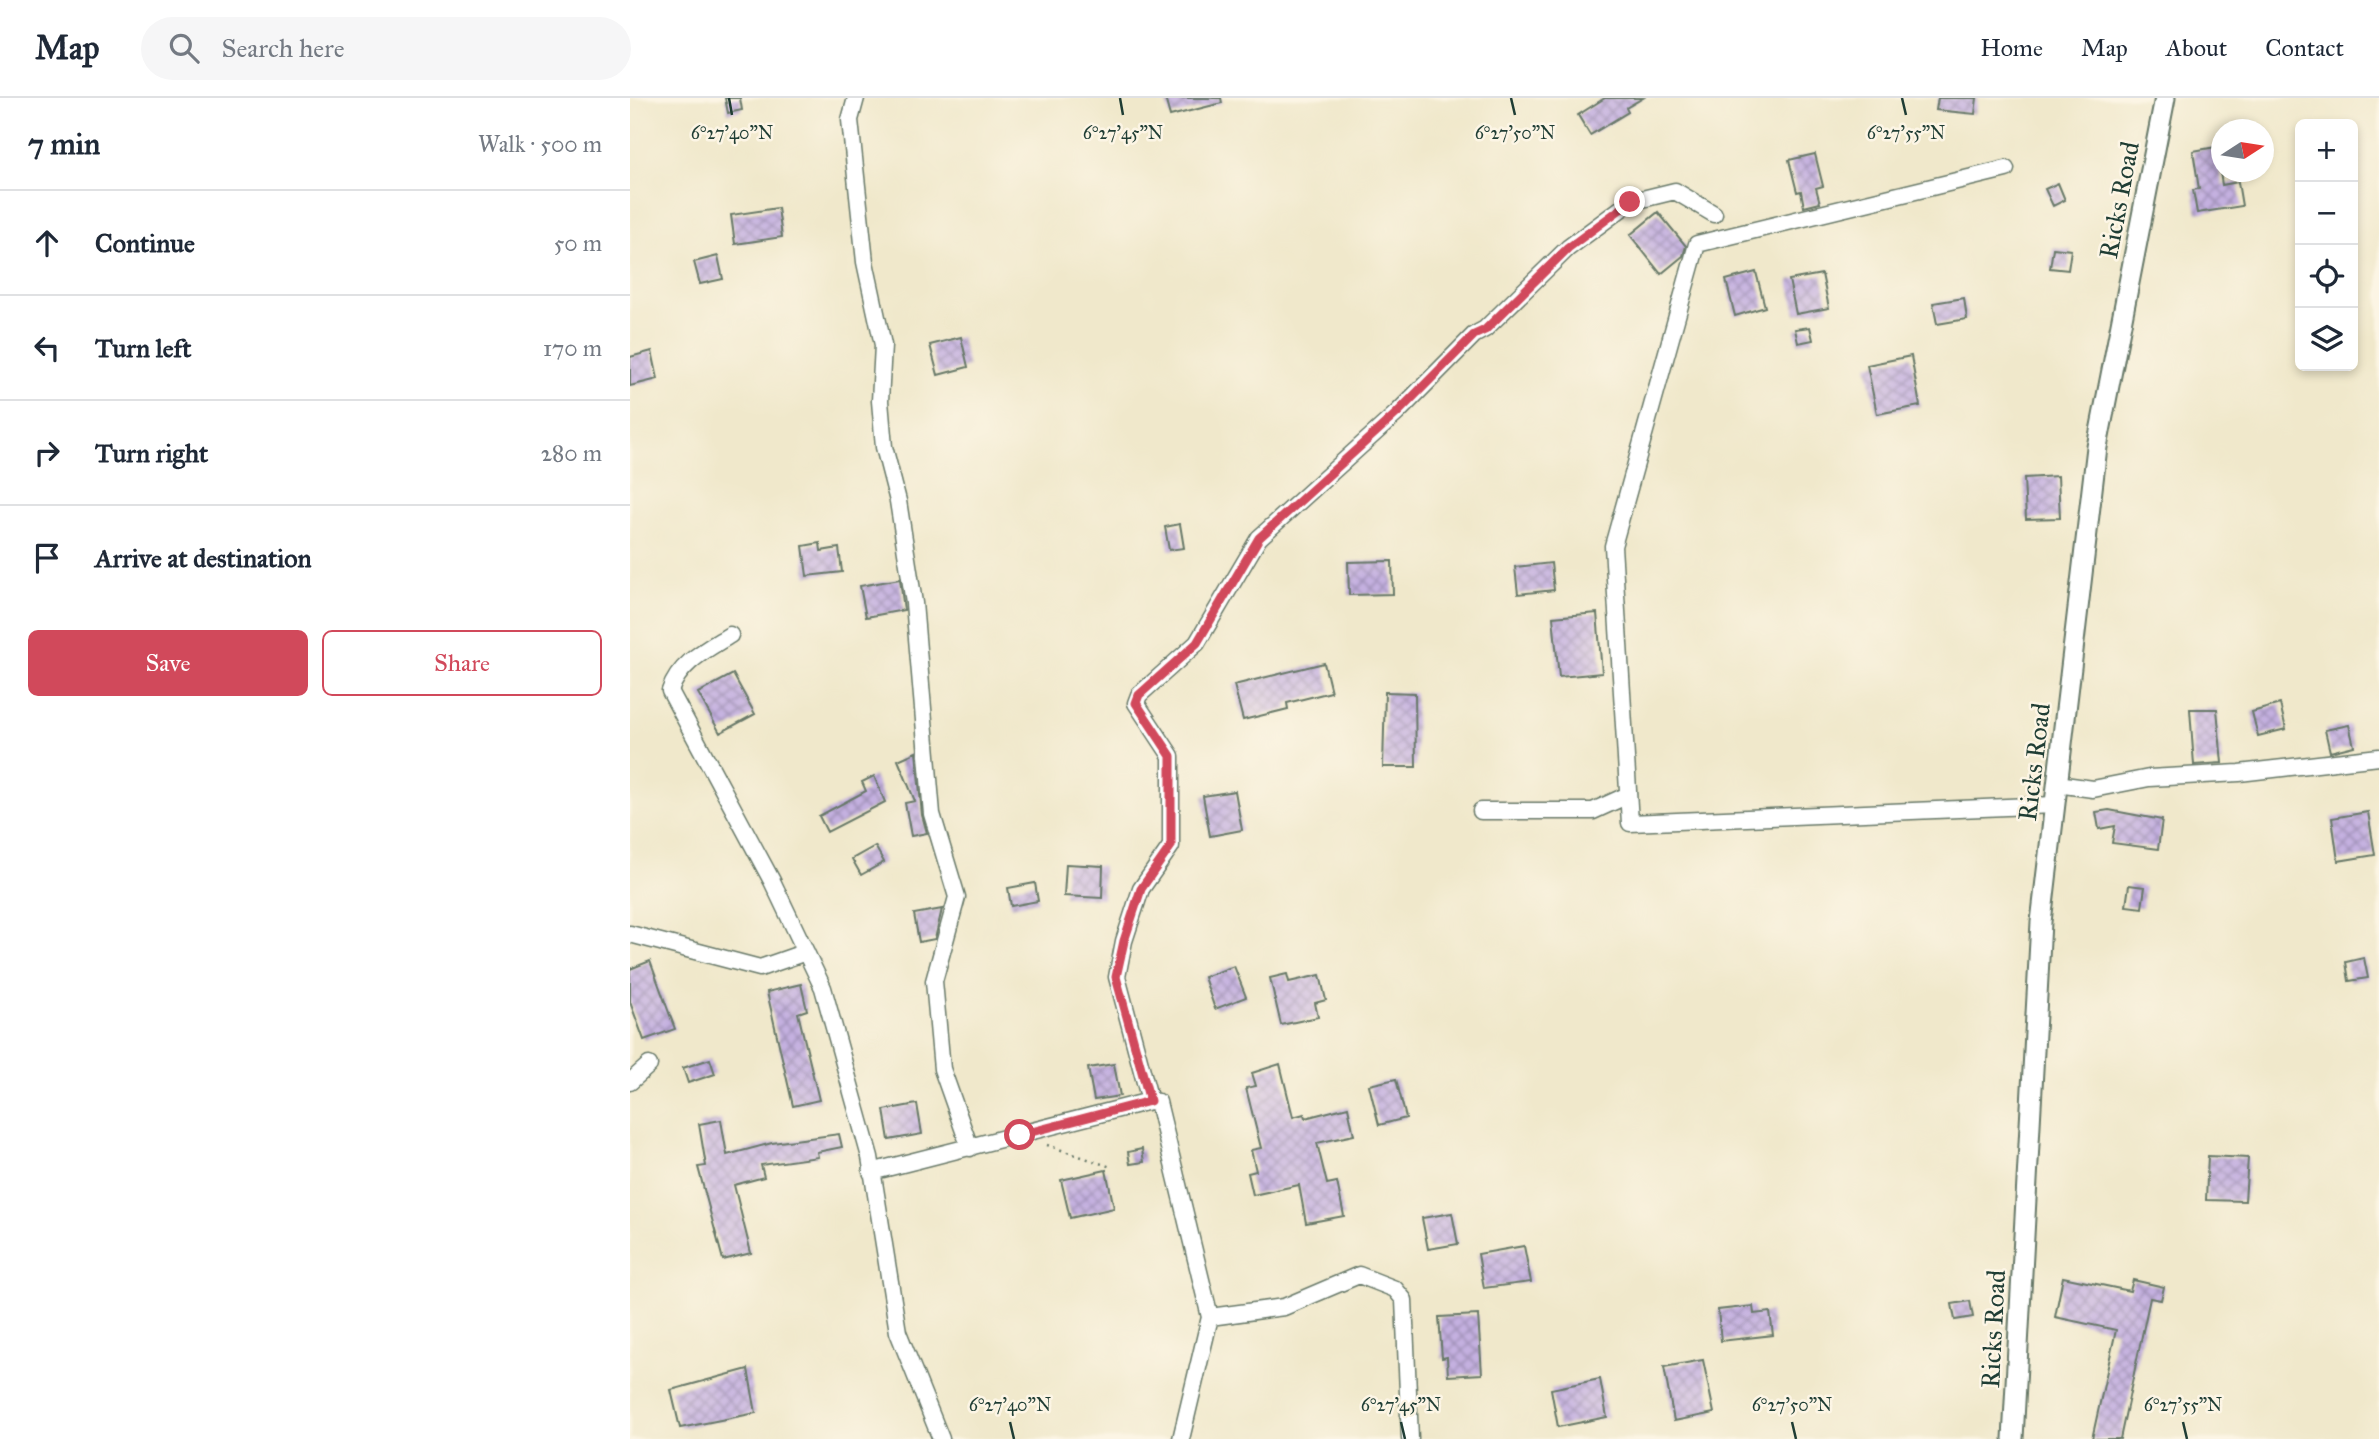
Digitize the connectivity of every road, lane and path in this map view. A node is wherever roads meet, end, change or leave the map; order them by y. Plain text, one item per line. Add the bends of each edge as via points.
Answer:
1 (856, 98) edge
2 (2165, 98) edge
3 (2006, 169) dead end
4 (1714, 214) dead end
5 (730, 635) dead end
6 (2379, 757) edge
7 (2057, 784) junction
8 (1628, 795) junction
9 (2055, 805) junction
10 (1480, 811) dead end
11 (630, 934) edge
12 (806, 952) junction
13 (649, 1065) dead end
14 (630, 1082) edge
15 (1150, 1101) junction
16 (1020, 1135) junction
17 (970, 1147) junction
18 (1111, 1167) dead end
19 (871, 1172) junction
20 (1210, 1317) junction
21 (941, 1439) edge
22 (1181, 1439) edge
23 (1410, 1439) edge
24 (2013, 1439) edge

1 - 17 street via 850,120 865,262 883,345 880,401 884,447 898,501 914,603 932,814 957,897 934,981 942,1069
2 - 7 street, Ricks Road via 2097,447
3 - 8 street via 1697,244 1613,546
4 - 15 street via 1675,191 1630,202 1568,248 1259,538 1197,643 1139,695 1136,703 1171,756 1171,846 1141,889 1116,977
5 - 12 street via 677,673 670,691
6 - 7 street via 2239,774 2149,778 2093,789
7 - 9 street, Ricks Road
8 - 9 street via 1630,823
8 - 10 street via 1593,811
9 - 24 street, Ricks Road via 2041,922
11 - 12 street via 761,968
12 - 19 street via 823,988
13 - 14 street
15 - 16 street
15 - 20 street via 1158,1102
16 - 17 street
16 - 18 path
17 - 19 street
19 - 21 street via 898,1332
20 - 22 street
20 - 23 street via 1284,1307 1359,1275 1395,1289 1404,1300

